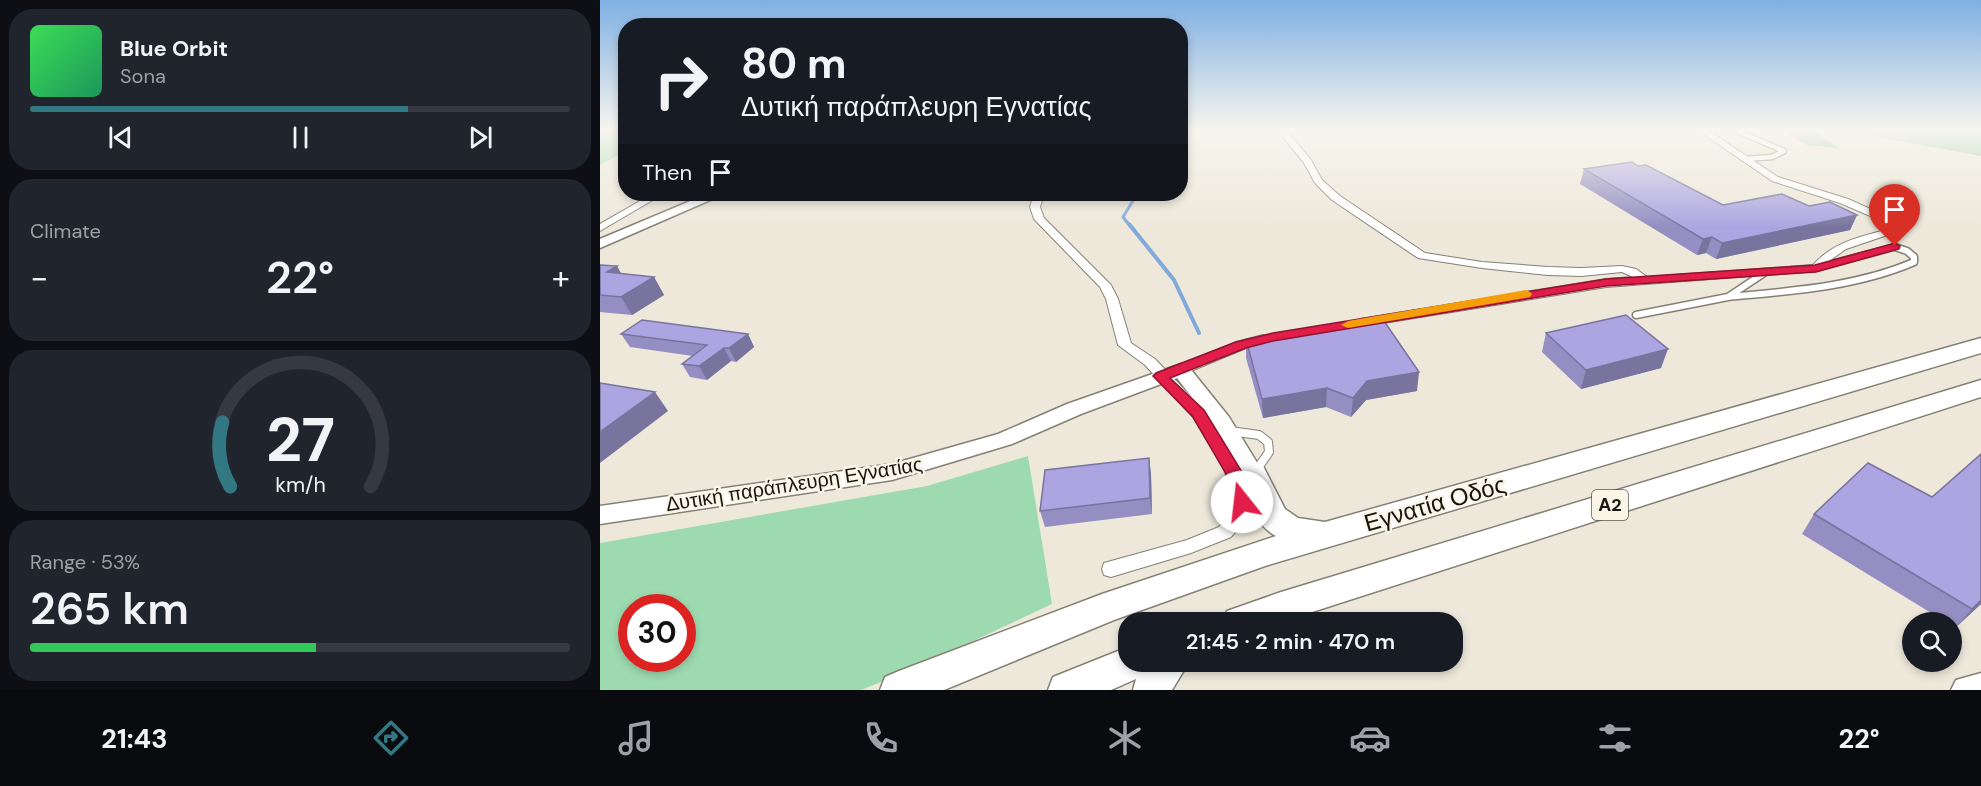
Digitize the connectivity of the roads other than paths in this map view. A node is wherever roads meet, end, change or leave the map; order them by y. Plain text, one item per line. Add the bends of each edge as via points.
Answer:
1 (1309, 163) edge
2 (1751, 163) edge
3 (646, 201) edge
4 (701, 201) edge
5 (1037, 201) edge
6 (600, 228) edge
7 (600, 244) edge
8 (1895, 246) joint
9 (1816, 268) junction
10 (1764, 273) junction
11 (1642, 278) junction
12 (1728, 297) junction
13 (1636, 315) dead end
14 (1354, 324) edge
15 (1273, 337) edge
16 (1981, 345) edge
17 (1171, 373) junction
18 (1981, 388) edge
19 (1227, 430) junction
20 (1253, 474) junction
21 (600, 515) edge
22 (1348, 529) junction
23 (1112, 569) dead end
24 (1267, 612) edge
25 (1118, 669) edge
26 (1162, 672) edge
27 (1981, 687) edge
28 (899, 690) edge
29 (1067, 690) edge
30 (1152, 690) edge
31 (1966, 690) edge

1 - 11 street via 1324,187 1422,256 1548,271 1622,269
2 - 9 street via 1774,179 1844,201 1906,227 1842,247
3 - 6 street
4 - 7 street
5 - 17 street via 1039,219 1048,232 1105,285 1125,345
8 - 9 street
8 - 12 lane via 1914,257 1914,262 1901,269 1839,283
9 - 10 street
10 - 11 street
10 - 12 lane
11 - 14 street
12 - 13 lane
15 - 17 street, Δυτική παράπλευρη Εγνατίας via 1241,345
16 - 22 highway, Εγνατία Οδός
17 - 19 street
17 - 21 street, Δυτική παράπλευρη Εγνατίας via 1005,439 892,472
17 - 23 street via 1234,472 1242,502 1236,519 1225,532
18 - 24 highway, Α2
19 - 20 street
19 - 20 lane via 1259,435 1268,442 1269,452
20 - 22 highway via 1271,514 1288,530 1318,533
22 - 28 highway, Εγνατία Οδός via 1113,605
25 - 29 highway
26 - 30 highway
27 - 31 street

